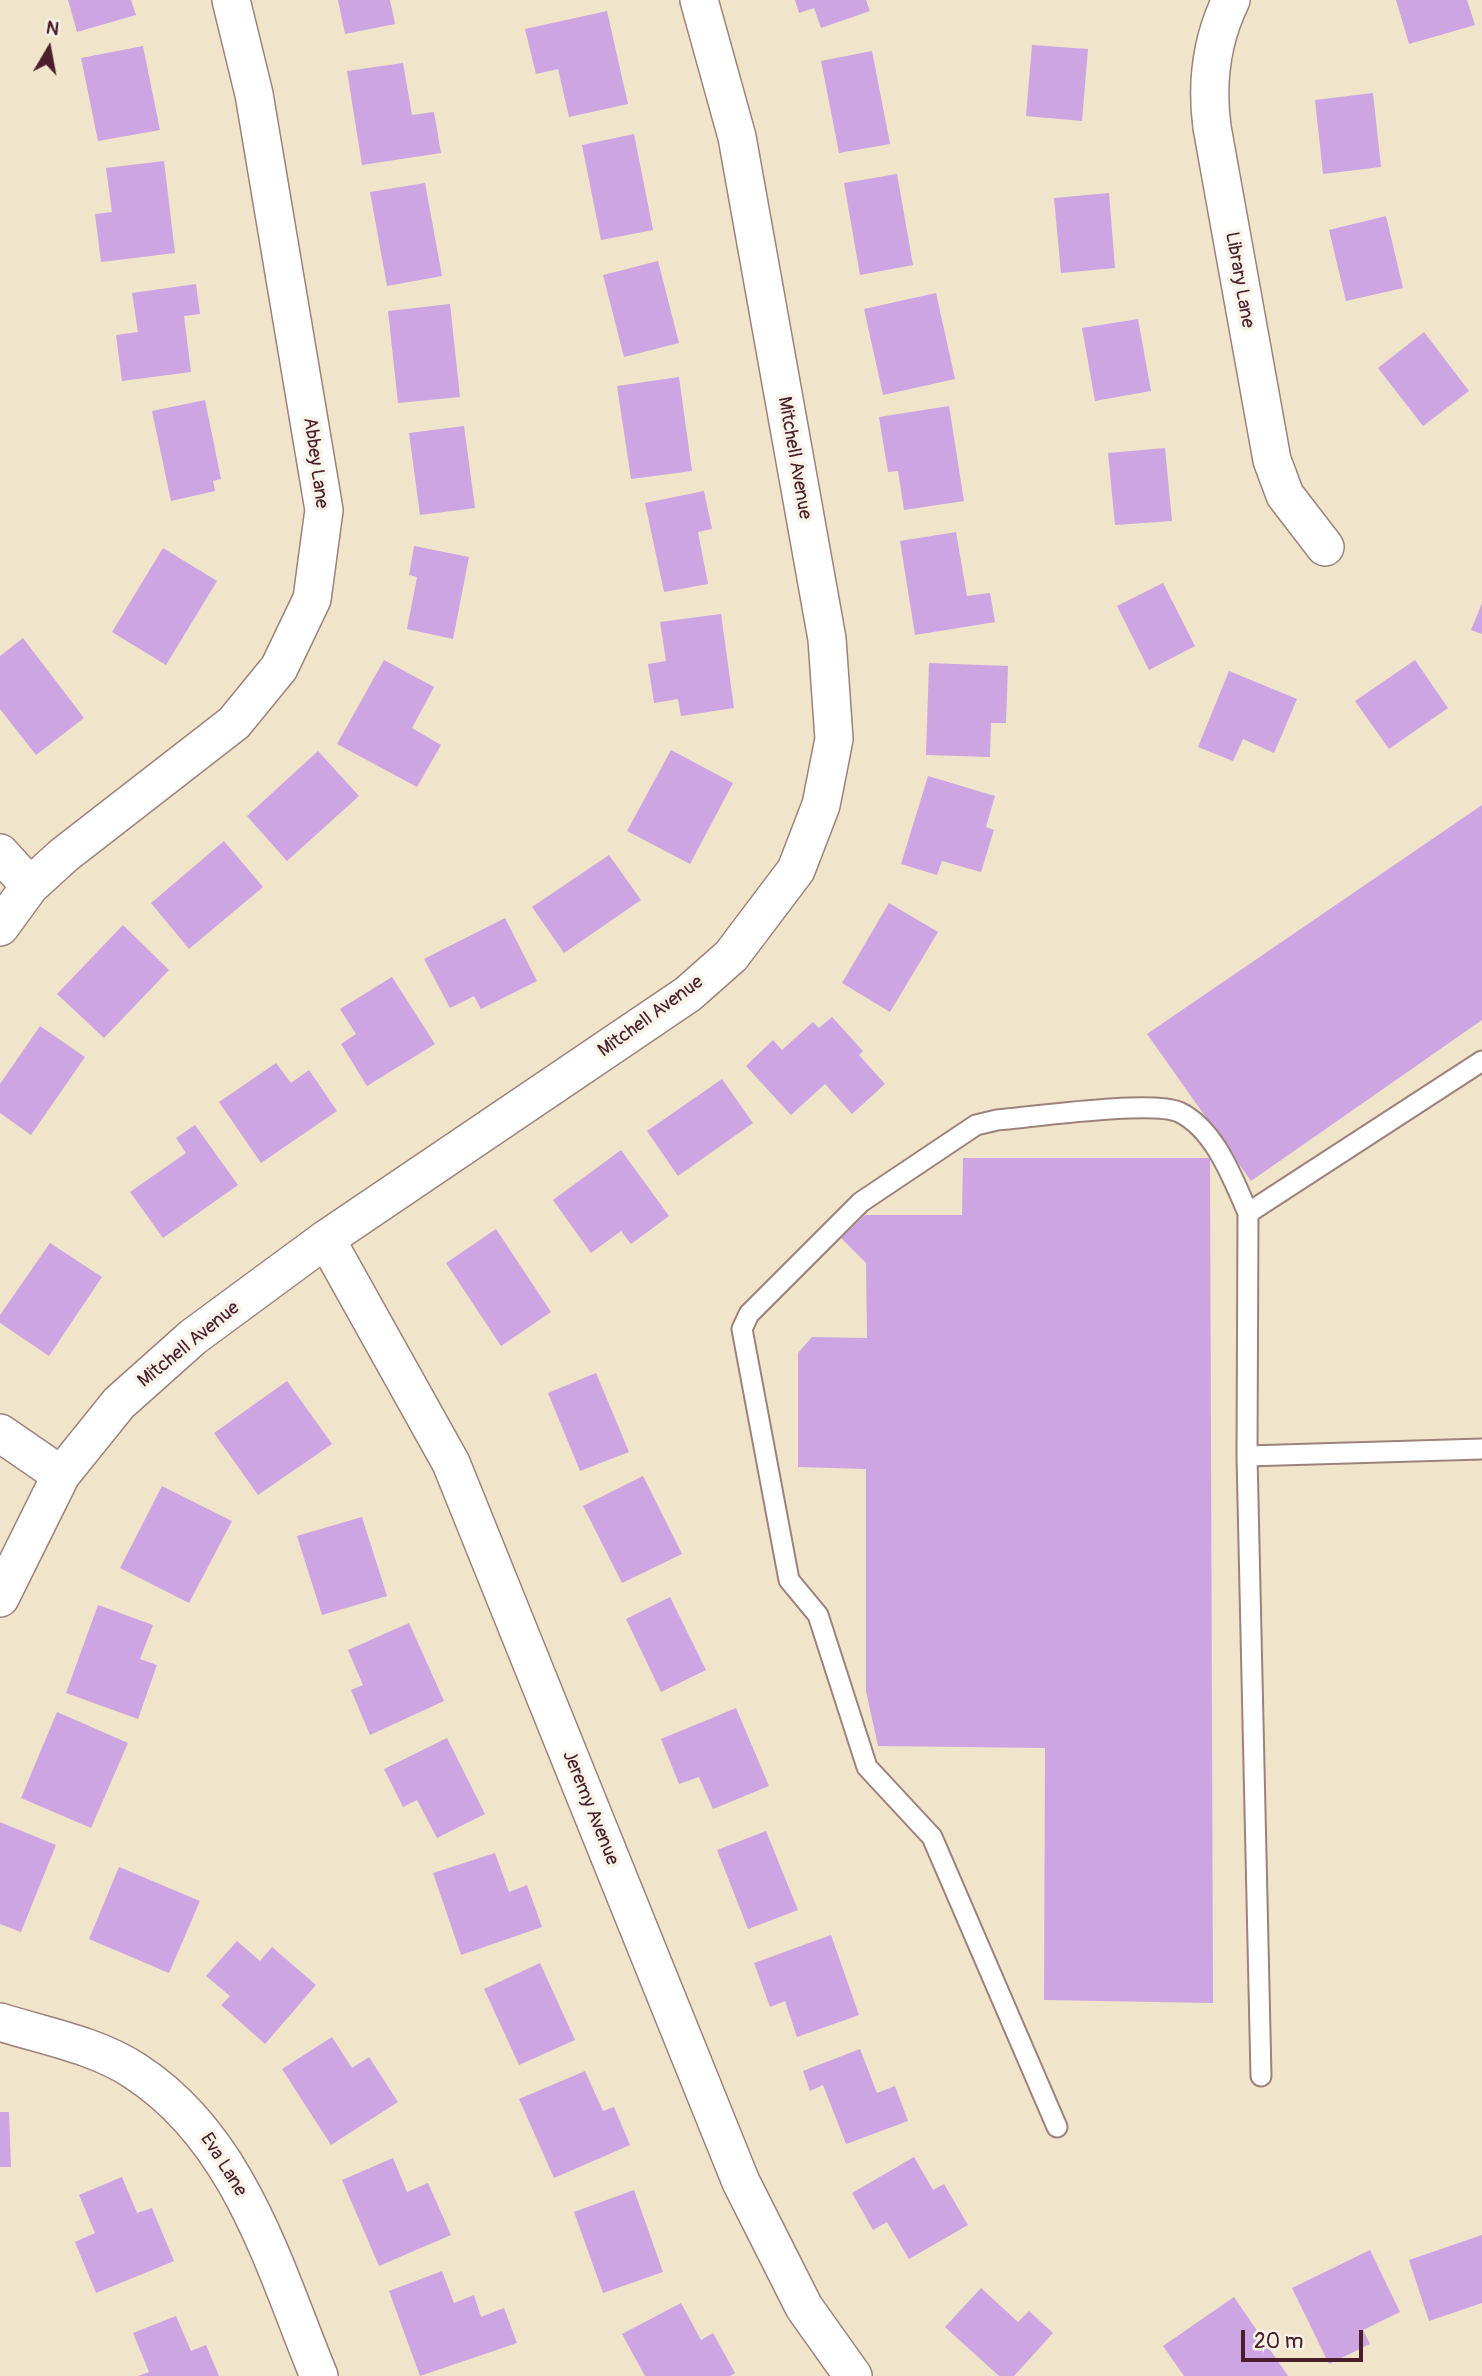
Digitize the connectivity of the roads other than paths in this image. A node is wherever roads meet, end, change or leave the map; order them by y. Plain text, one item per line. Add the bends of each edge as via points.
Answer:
1 (231, 0) edge
2 (699, 0) edge
3 (1231, 0) edge
4 (1325, 547) dead end
5 (0, 853) edge
6 (30, 886) junction
7 (0, 927) edge
8 (1482, 1061) edge
9 (1248, 1213) junction
10 (326, 1239) junction
11 (0, 1433) edge
12 (1482, 1450) edge
13 (1247, 1456) junction
14 (61, 1475) junction
15 (0, 1598) edge
16 (0, 2022) edge
17 (1261, 2076) dead end
18 (1057, 2127) dead end
19 (319, 2376) edge
20 (853, 2376) edge

1 - 6 street, Abbey Lane via 254,94 324,510 312,599 279,668 234,723
2 - 10 street, Mitchell Avenue via 737,136 827,639 834,739 821,806 796,870 731,956 688,994
3 - 4 street, Library Lane via 1211,56 1208,96 1212,127 1272,460 1285,495
5 - 6 street
6 - 7 street, Abbey Lane
8 - 9 lane
9 - 13 lane
9 - 18 lane via 1227,1166 1203,1133 1179,1113 1152,1107 997,1120 976,1125 861,1202 749,1314 742,1329 789,1580 818,1615 867,1767 932,1837
10 - 14 street, Mitchell Avenue via 193,1337 119,1403
10 - 20 street, Jeremy Avenue via 451,1463 741,2182 804,2307
11 - 14 street
12 - 13 lane
13 - 17 lane
14 - 15 street, Mitchell Avenue
16 - 19 street, Eva Lane via 100,2053 188,2113 219,2151 247,2203

